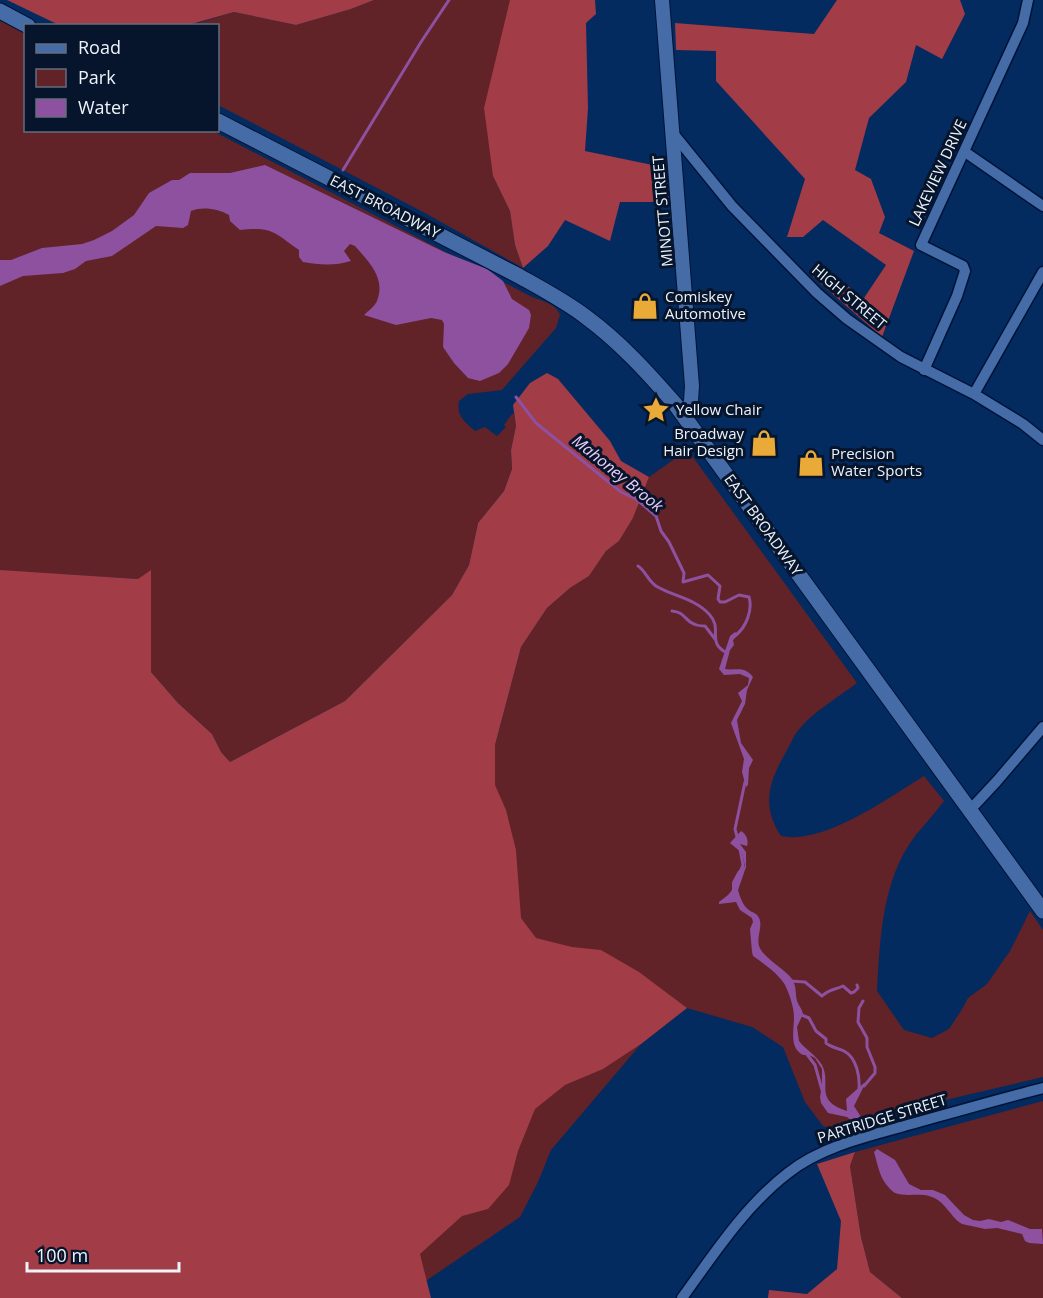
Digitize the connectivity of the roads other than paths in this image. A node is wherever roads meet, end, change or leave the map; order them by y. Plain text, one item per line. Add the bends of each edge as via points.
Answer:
1 (662, 0) edge
2 (1028, 0) edge
3 (0, 11) edge
4 (24, 24) edge
5 (219, 122) edge
6 (672, 132) junction
7 (965, 152) junction
8 (1043, 206) edge
9 (1043, 272) edge
10 (924, 370) junction
11 (974, 394) junction
12 (686, 419) junction
13 (1043, 440) edge
14 (1043, 727) edge
15 (970, 810) junction
16 (1043, 911) edge
17 (1043, 1088) edge
18 (682, 1298) edge

1 - 6 street, MINOTT STREET
2 - 7 street, LAKEVIEW DRIVE via 1023,23
3 - 4 main road
5 - 12 main road, EAST BROADWAY via 558,297 614,339
6 - 10 street, HIGH STREET via 732,206 818,293 878,342
6 - 12 street, MINOTT STREET via 692,386
7 - 8 street
7 - 10 street, LAKEVIEW DRIVE via 921,245 963,266 965,271
9 - 11 street
10 - 11 street, HIGH STREET
11 - 13 street, HIGH STREET
12 - 15 main road, EAST BROADWAY
14 - 15 street
15 - 16 main road, EAST BROADWAY
17 - 18 street, PARTRIDGE STREET via 820,1153 765,1192

